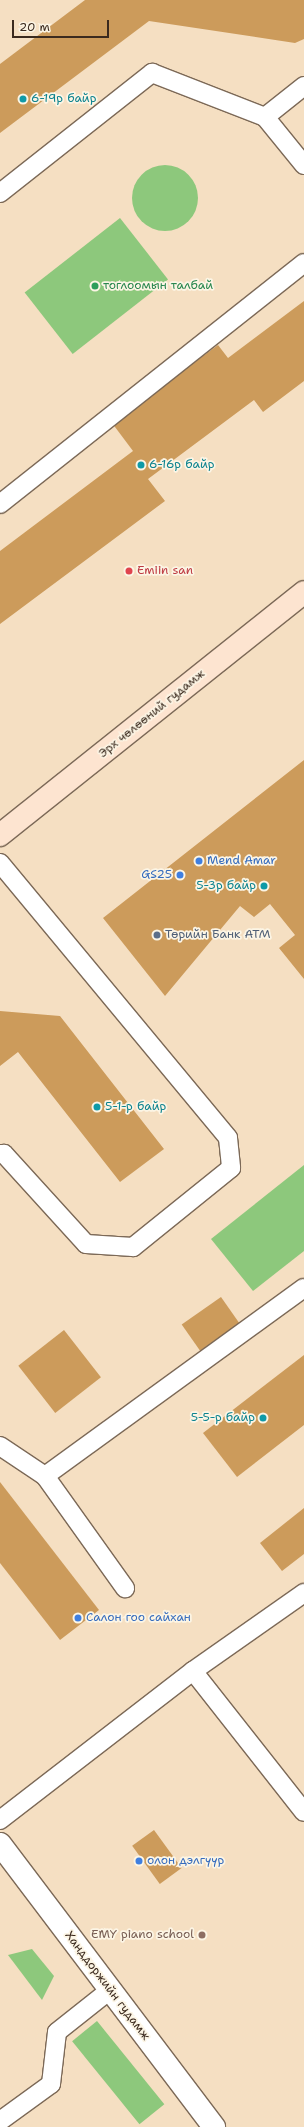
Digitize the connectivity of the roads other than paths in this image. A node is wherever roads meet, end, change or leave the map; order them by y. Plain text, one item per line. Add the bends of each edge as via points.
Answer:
1 (304, 86) edge
2 (265, 117) junction
3 (304, 166) edge
4 (0, 193) edge
5 (304, 262) edge
6 (0, 504) edge
7 (304, 592) edge
8 (0, 835) edge
9 (0, 863) edge
10 (0, 1154) edge
11 (304, 1288) edge
12 (0, 1446) edge
13 (45, 1476) junction
14 (125, 1588) dead end
15 (304, 1593) edge
16 (193, 1671) junction
17 (300, 1800) edge
18 (0, 1820) edge
19 (0, 1844) edge
20 (110, 1990) junction
21 (0, 2121) edge
22 (214, 2127) edge

1 - 2 lane
2 - 3 lane
2 - 4 lane via 152,73
5 - 6 lane
7 - 8 main road, Эрх чөлөөний гудамж
9 - 10 lane via 228,1138 231,1168 133,1248 86,1244 4,1154
11 - 13 lane
12 - 13 lane
13 - 14 lane
15 - 16 lane
16 - 17 lane
16 - 18 lane
19 - 20 street, Ханддоржийн гудамж
20 - 21 lane via 57,2032 51,2084
20 - 22 street, Ханддоржийн гудамж

